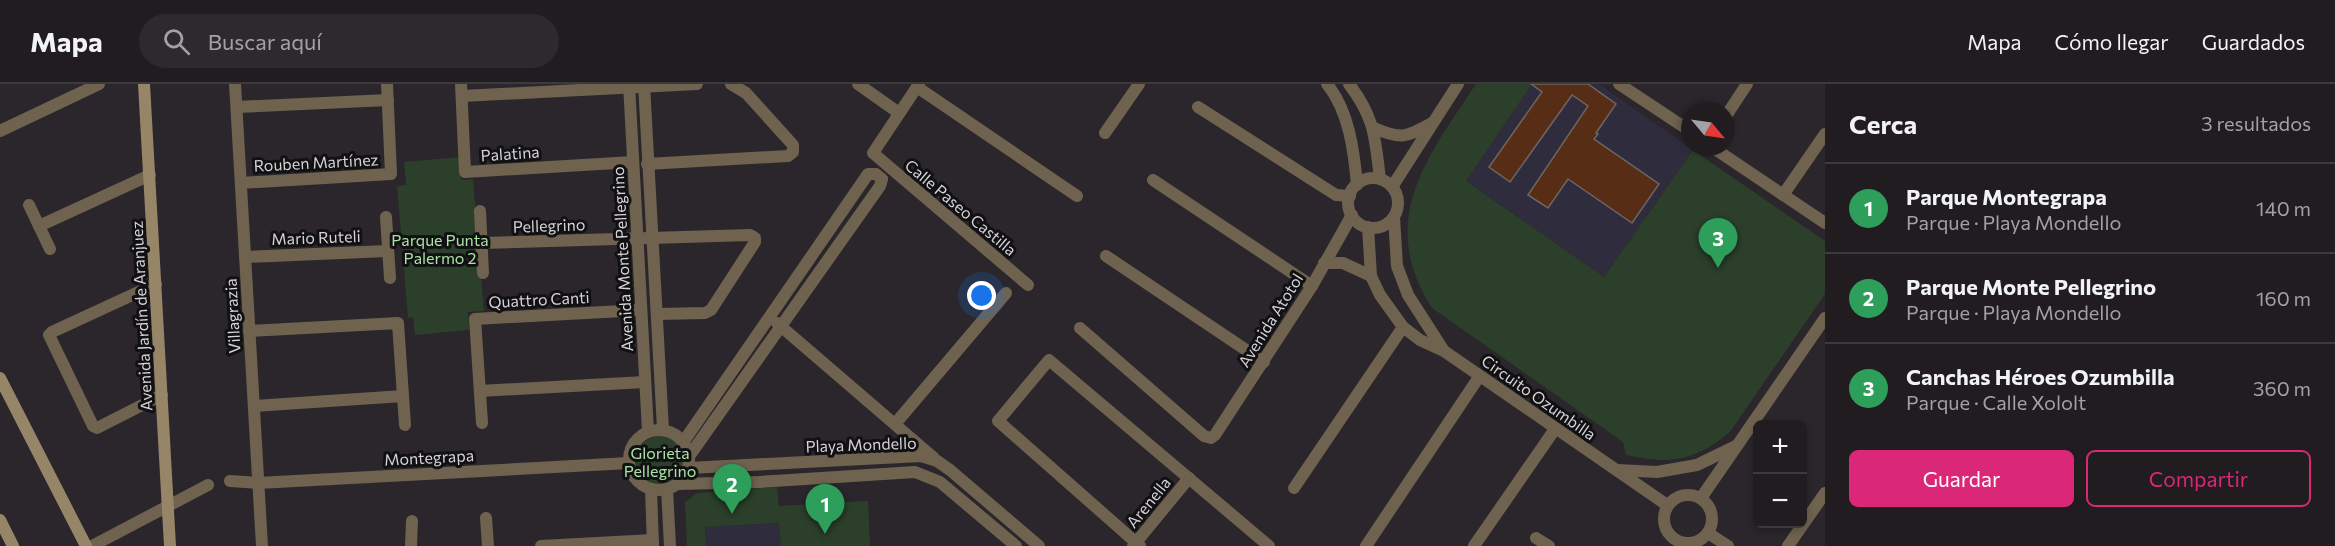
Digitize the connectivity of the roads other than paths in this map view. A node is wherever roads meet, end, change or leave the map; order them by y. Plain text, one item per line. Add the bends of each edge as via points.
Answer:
1 (99, 84) edge
2 (144, 84) edge
3 (235, 84) edge
4 (387, 84) edge
5 (697, 84) edge
6 (731, 84) edge
7 (858, 84) edge
8 (1139, 84) edge
9 (1327, 84) edge
10 (1349, 84) edge
11 (1458, 84) edge
12 (1619, 84) edge
13 (1748, 84) edge
14 (629, 86) edge
15 (644, 86) edge
16 (918, 86) edge
17 (1637, 89) edge
18 (461, 90) edge
19 (388, 100) junction
20 (1735, 103) edge
21 (1198, 106) dead end
22 (237, 107) junction
23 (899, 113) junction
24 (1433, 122) junction
25 (1681, 125) edge
26 (1374, 128) junction
27 (0, 131) edge
28 (1105, 133) dead end
29 (1825, 134) edge
30 (1725, 156) edge
31 (633, 162) junction
32 (647, 164) junction
33 (150, 176) junction
34 (1380, 179) junction
35 (1153, 180) dead end
36 (241, 183) junction
37 (1357, 185) junction
38 (1392, 187) junction
39 (1783, 195) junction
40 (1077, 196) dead end
41 (1350, 196) junction
42 (28, 205) dead end
43 (480, 211) dead end
44 (1352, 215) junction
45 (387, 217) dead end
46 (1394, 217) junction
47 (1825, 223) edge
48 (39, 226) junction
49 (1368, 227) junction
50 (653, 238) junction
51 (636, 239) junction
52 (481, 243) junction
53 (50, 249) dead end
54 (388, 251) junction
55 (1106, 256) dead end
56 (245, 257) junction
57 (1324, 263) junction
58 (483, 273) dead end
59 (1371, 276) junction
60 (390, 278) dead end
61 (156, 284) junction
62 (1028, 285) dead end
63 (1312, 286) junction
64 (1006, 293) dead end
65 (641, 310) junction
66 (658, 314) junction
67 (768, 317) junction
68 (1825, 318) edge
69 (782, 326) junction
70 (1403, 327) junction
71 (1080, 328) dead end
72 (249, 331) junction
73 (1444, 351) junction
74 (1264, 362) junction
75 (1479, 377) junction
76 (0, 378) edge
77 (645, 382) junction
78 (480, 391) junction
79 (162, 395) junction
80 (403, 396) junction
81 (254, 406) junction
82 (482, 423) dead end
83 (895, 424) junction
84 (405, 425) dead end
85 (663, 429) junction
86 (1555, 429) junction
87 (648, 431) junction
88 (684, 441) junction
89 (1737, 446) junction
90 (690, 455) junction
91 (828, 461) junction
92 (937, 461) junction
93 (629, 463) junction
94 (689, 468) junction
95 (1615, 470) junction
96 (829, 477) junction
97 (1189, 478) junction
98 (230, 481) dead end
99 (258, 483) junction
100 (208, 485) dead end
101 (673, 486) junction
102 (1294, 488) dead end
103 (651, 489) junction
104 (1825, 493) edge
105 (1701, 498) junction
106 (1667, 505) junction
107 (168, 507) junction
108 (486, 518) dead end
109 (0, 520) edge
110 (412, 521) dead end
111 (1708, 532) junction
112 (3, 533) edge
113 (1536, 538) dead end
114 (653, 543) edge
115 (1672, 543) edge
116 (1137, 545) edge
117 (14, 546) edge
118 (86, 546) edge
119 (92, 546) edge
120 (170, 546) edge
121 (262, 546) edge
122 (411, 546) edge
123 (488, 546) edge
124 (541, 546) edge
125 (670, 546) edge
126 (1016, 546) edge
127 (1040, 546) edge
128 (1269, 546) edge
129 (1366, 546) edge
130 (1474, 546) edge
131 (1549, 546) edge
132 (1728, 546) edge
133 (1788, 546) edge

1 - 27 street
2 - 33 street, Avenida Jardín de Aranjuez
3 - 22 street, Villagrazia
4 - 19 street, Rouben Martínez
5 - 15 street, Palatina
6 - 32 street via 746,93 793,145 793,152 788,156
7 - 23 street
8 - 28 street
9 - 37 street via 1345,119
10 - 26 street
11 - 24 street
12 - 17 street
13 - 20 street
14 - 15 street, Palatina
14 - 18 street, Palatina
14 - 31 street, Avenida Monte Pellegrino
15 - 32 street, Avenida Monte Pellegrino
16 - 23 street
16 - 40 street
17 - 25 street
18 - 31 street, Palatina via 465,172
19 - 22 street
19 - 36 street, Rouben Martínez via 391,174
21 - 41 street via 1336,195
22 - 36 street, Villagrazia
23 - 62 street, Calle Paseo Castilla via 873,153
24 - 26 street via 1410,135 1397,137
24 - 38 street
26 - 34 street
29 - 39 street
30 - 39 street
31 - 51 street, Avenida Monte Pellegrino
32 - 50 street, Avenida Monte Pellegrino
33 - 48 street
33 - 61 street, Avenida Jardín de Aranjuez
34 - 37 street via 1367,178
34 - 38 street
35 - 63 street
36 - 56 street, Villagrazia
37 - 41 street
38 - 46 street via 1398,196
39 - 47 street
41 - 44 street via 1348,206
42 - 48 street
43 - 52 street
44 - 49 street
44 - 57 street, Avenida Atotol
45 - 54 street
46 - 49 street via 1382,226
46 - 73 street, Circuito Ozumbilla via 1397,266 1408,295
48 - 53 street
49 - 59 street, Circuito Ozumbilla
50 - 51 street, Pellegrino
50 - 66 street, Avenida Monte Pellegrino
50 - 66 street, Pellegrino via 755,238 711,310
51 - 52 street, Pellegrino
51 - 65 street, Avenida Monte Pellegrino
52 - 58 street
54 - 56 street, Mario Ruteli
54 - 60 street
55 - 74 street
56 - 72 street, Villagrazia
57 - 59 street via 1343,263
57 - 63 street, Avenida Atotol
59 - 70 street, Circuito Ozumbilla
61 - 79 street, Avenida Jardín de Aranjuez
61 - 79 street via 49,335 93,426 97,428
63 - 74 street, Avenida Atotol
64 - 83 street
65 - 77 street, Avenida Monte Pellegrino
65 - 78 street, Quattro Canti via 475,319
66 - 85 street, Avenida Monte Pellegrino
67 - 69 street
67 - 69 street via 868,174 876,174 882,179 880,186
67 - 88 street
68 - 89 street
69 - 83 street
69 - 90 street
70 - 73 street, Circuito Ozumbilla
70 - 102 street
71 - 74 street, Avenida Atotol via 1211,438
72 - 80 street via 398,323
72 - 81 street, Villagrazia
73 - 75 street, Circuito Ozumbilla
75 - 86 street, Circuito Ozumbilla
75 - 129 street
76 - 118 street
77 - 78 street
77 - 87 street, Avenida Monte Pellegrino
78 - 82 street, Quattro Canti
79 - 107 street, Avenida Jardín de Aranjuez
80 - 81 street
80 - 84 street
81 - 99 street, Villagrazia
83 - 92 street
85 - 87 street
85 - 88 street
86 - 95 street, Circuito Ozumbilla
86 - 130 street
87 - 93 street via 633,444
88 - 90 street
89 - 95 street via 1697,465 1657,472
89 - 105 street
90 - 94 street
91 - 92 street, Playa Mondello via 921,456
91 - 94 street, Playa Mondello
91 - 96 street
92 - 127 street, Playa Mondello
93 - 99 street, Montegrapa
93 - 103 street via 636,480
94 - 101 street
95 - 106 street, Circuito Ozumbilla
96 - 101 street, Playa Mondello
96 - 126 street, Playa Mondello via 915,472 928,476
97 - 116 street, Arenella
97 - 116 street via 1049,360 998,421
97 - 128 street
98 - 99 street, Montegrapa
99 - 121 street, Villagrazia
100 - 107 street
101 - 103 street
101 - 125 street
103 - 114 street
104 - 133 street
105 - 106 street via 1683,495
105 - 111 street via 1710,508
106 - 115 street via 1663,517
107 - 119 street
107 - 120 street, Avenida Jardín de Aranjuez
108 - 123 street
109 - 112 street
110 - 122 street
111 - 115 street via 1698,541
111 - 132 street
112 - 117 street
113 - 131 street
114 - 124 street

